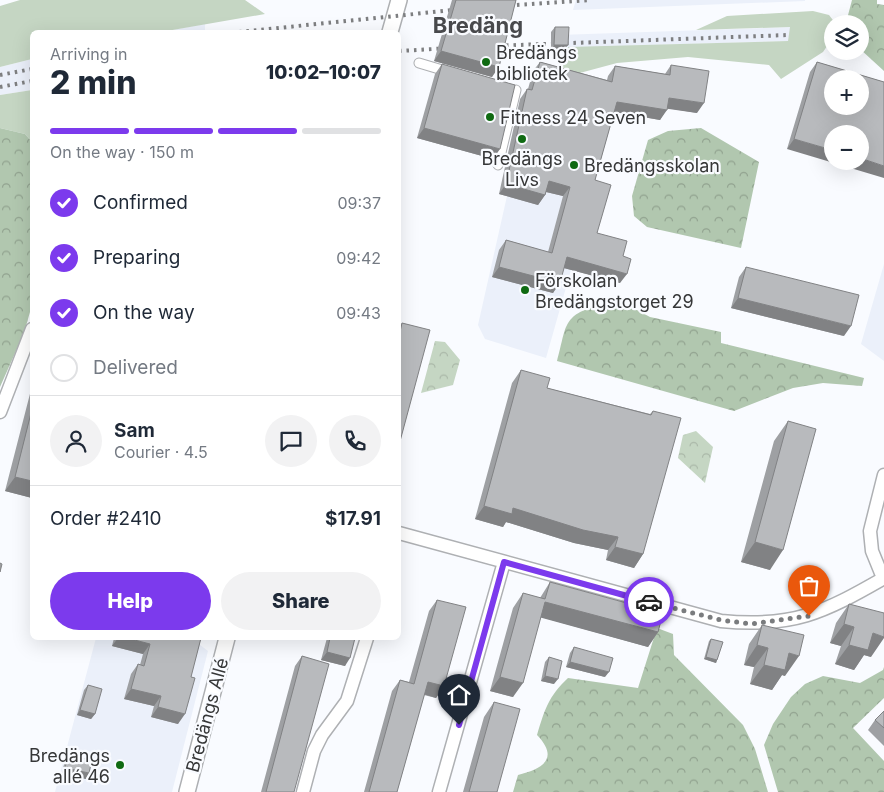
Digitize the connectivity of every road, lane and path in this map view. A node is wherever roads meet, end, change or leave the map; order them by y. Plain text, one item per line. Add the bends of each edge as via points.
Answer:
1 (399, 0) edge
2 (391, 30) edge
3 (419, 63) dead end
4 (455, 73) edge
5 (516, 90) edge
6 (498, 165) dead end
7 (30, 334) edge
8 (0, 412) edge
9 (884, 474) edge
10 (401, 534) edge
11 (504, 562) junction
12 (884, 578) edge
13 (226, 640) edge
14 (366, 640) edge
15 (187, 792) edge
16 (303, 792) edge
17 (439, 792) edge

1 - 2 street
3 - 4 street
5 - 6 street
7 - 8 street
9 - 12 street via 870,532 872,551
10 - 11 street
11 - 12 street via 721,620 751,624 809,616 837,605
11 - 17 street
13 - 15 street, Bredängs Allé
14 - 16 street via 347,701 314,751

